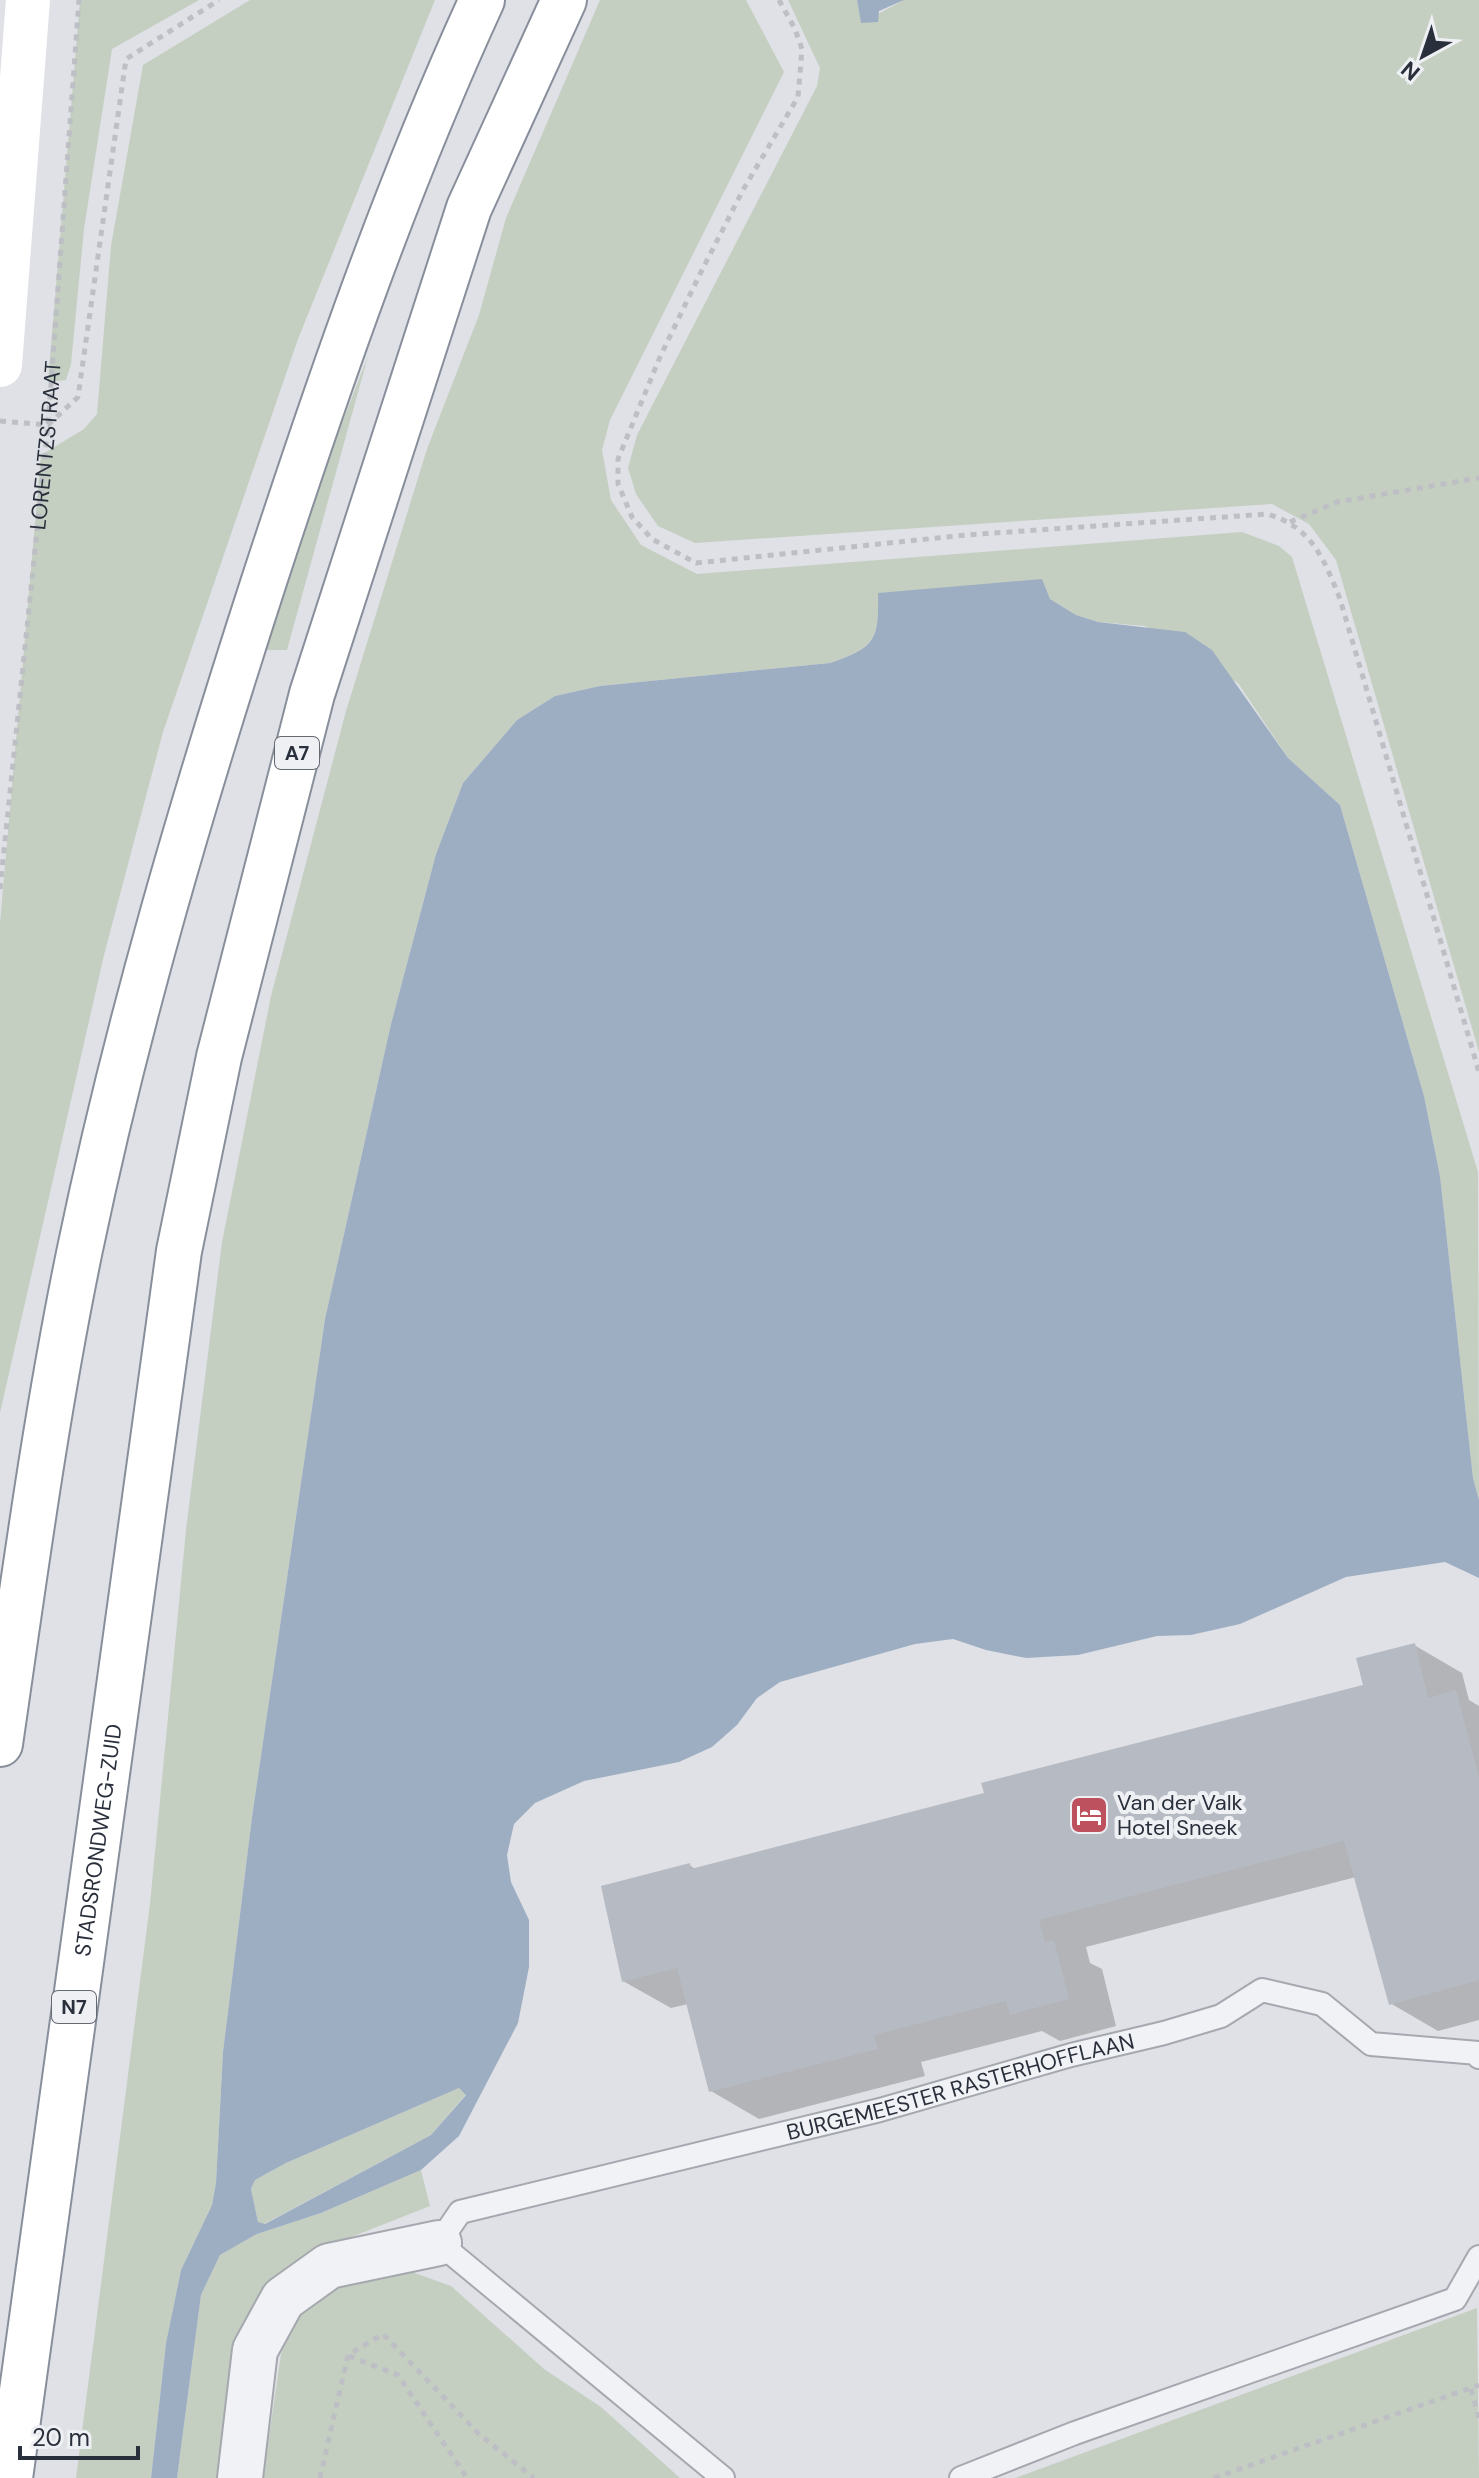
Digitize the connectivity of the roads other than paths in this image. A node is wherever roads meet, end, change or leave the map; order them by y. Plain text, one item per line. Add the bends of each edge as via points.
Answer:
1 (28, 0) edge
2 (482, 0) edge
3 (564, 0) edge
4 (0, 365) edge
5 (139, 1536) joint
6 (0, 1744) edge
7 (1479, 2057) edge
8 (439, 2243) junction
9 (1479, 2257) edge
10 (10, 2478) edge
11 (240, 2478) edge
12 (723, 2478) edge
13 (961, 2478) edge

1 - 4 main road
2 - 6 main road via 383,242 310,442 226,700 126,1048 58,1358
3 - 5 main road, A7 via 469,208 312,694 219,1057 179,1251
5 - 10 main road, STADSRONDWEG-ZUID / N7
7 - 8 lane, BURGEMEESTER RASTERHOFFLAAN via 1371,2044 1322,2004 1262,1990 1221,2016 1164,2033 880,2110 460,2212
8 - 11 street via 329,2266 283,2299 255,2350
8 - 12 lane
9 - 13 lane via 1455,2299

